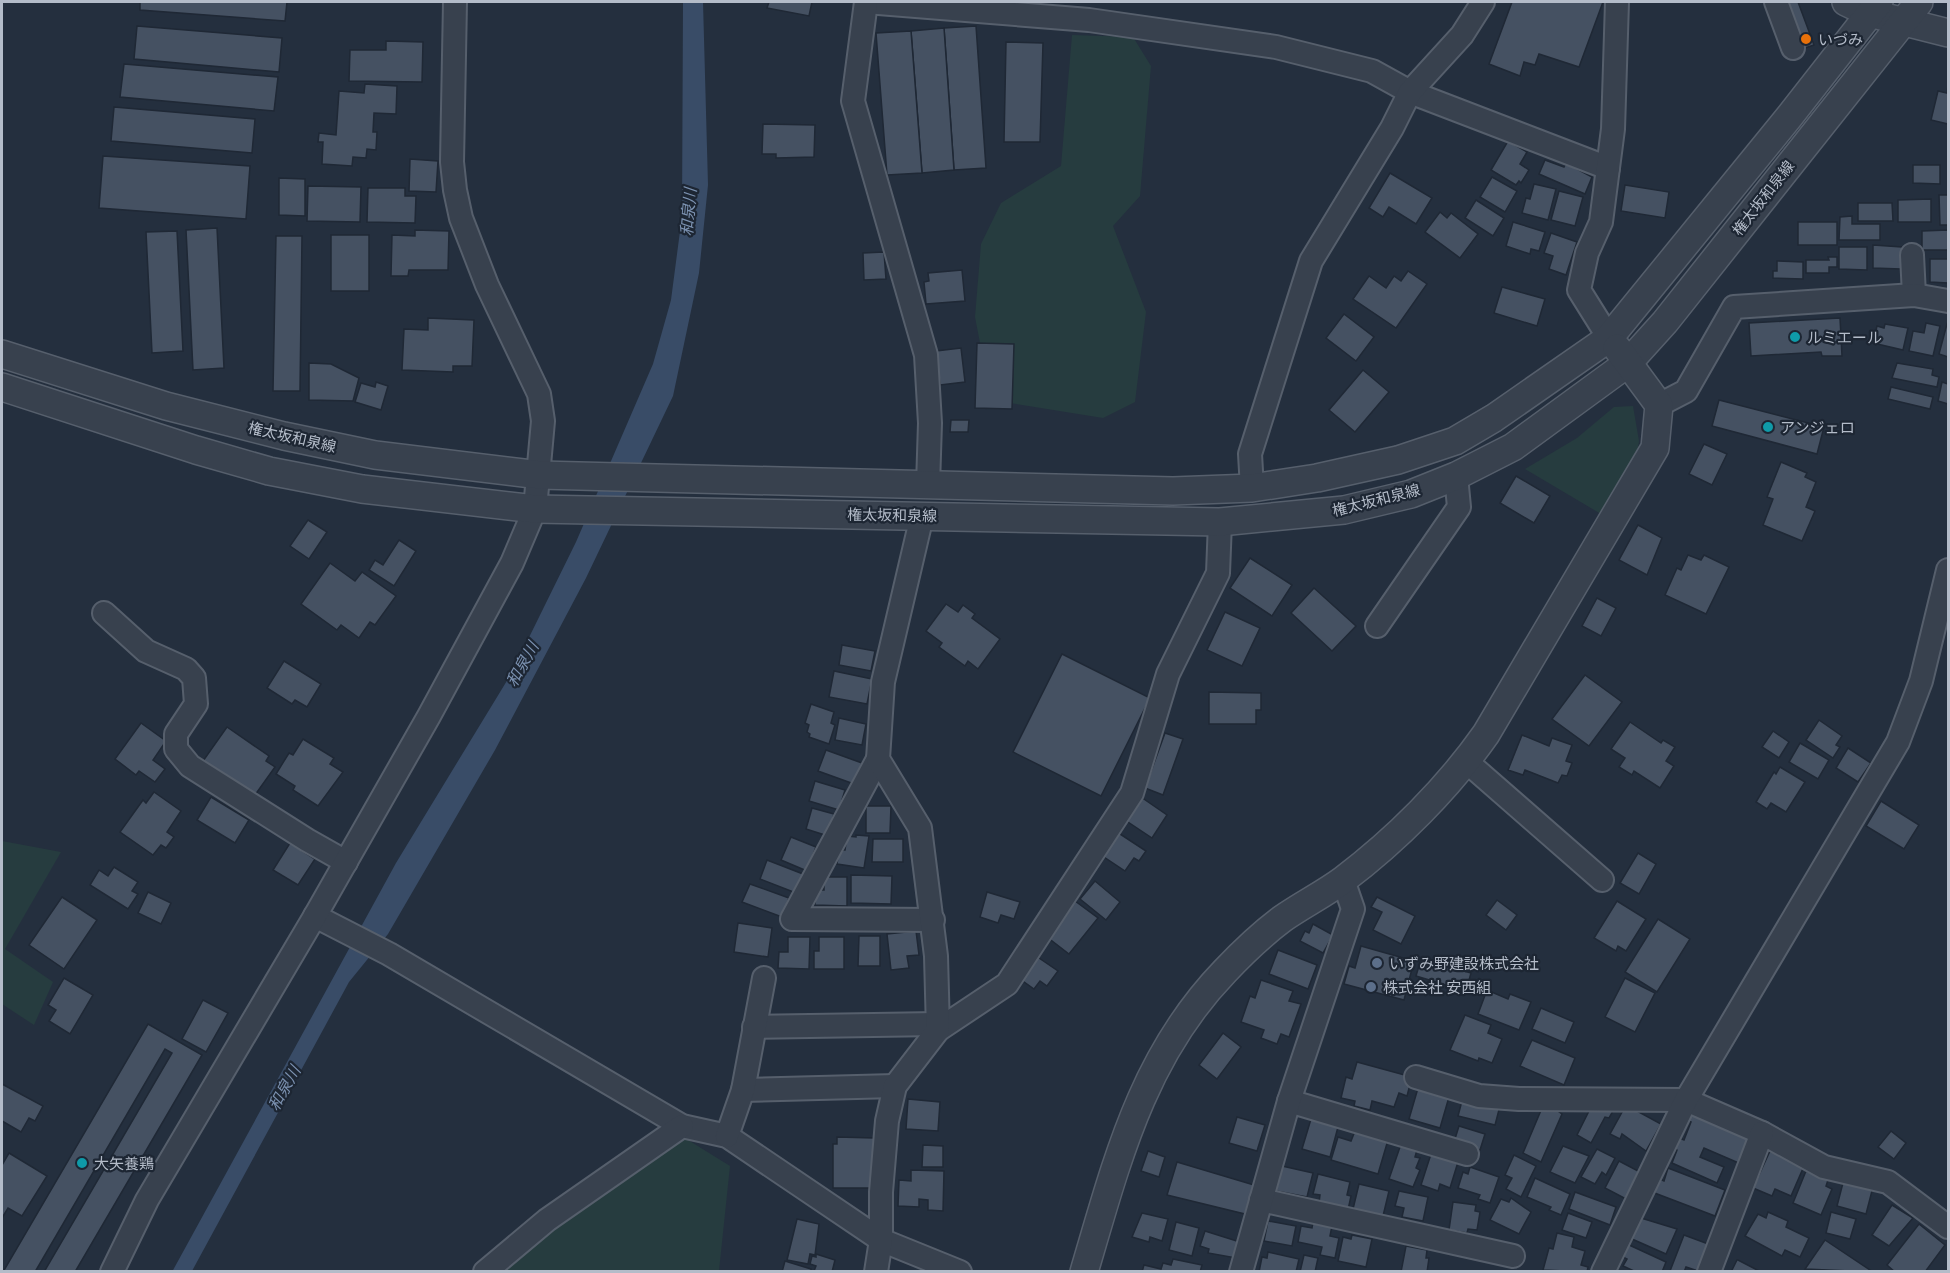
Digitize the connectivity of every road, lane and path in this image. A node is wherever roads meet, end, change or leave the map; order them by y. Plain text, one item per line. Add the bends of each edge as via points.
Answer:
1 (455, 2) edge
2 (866, 2) edge
3 (1483, 2) edge
4 (1617, 2) edge
5 (1776, 2) edge
6 (1919, 2) edge
7 (1864, 5) edge
8 (1901, 23) junction
9 (1948, 33) edge
10 (1793, 48) dead end
11 (1410, 92) junction
12 (1608, 168) junction
13 (1912, 255) dead end
14 (1914, 295) junction
15 (1948, 301) edge
16 (1609, 338) junction
17 (2, 354) edge
18 (1628, 363) junction
19 (2, 387) edge
20 (1659, 405) junction
21 (540, 476) junction
22 (1456, 476) junction
23 (928, 485) junction
24 (1252, 488) junction
25 (535, 509) junction
26 (922, 516) junction
27 (1220, 522) junction
28 (1948, 570) edge
29 (104, 613) dead end
30 (1377, 626) dead end
31 (878, 759) junction
32 (1467, 762) junction
33 (346, 862) junction
34 (1343, 880) junction
35 (1602, 880) dead end
36 (315, 916) junction
37 (933, 920) junction
38 (764, 978) dead end
39 (754, 1027) junction
40 (937, 1027) junction
41 (1416, 1077) dead end
42 (895, 1086) junction
43 (743, 1090) junction
44 (1686, 1100) junction
45 (1289, 1101) junction
46 (682, 1126) junction
47 (1762, 1133) junction
48 (728, 1136) junction
49 (1467, 1154) dead end
50 (1261, 1200) junction
51 (1948, 1227) edge
52 (881, 1240) junction
53 (1513, 1256) dead end
54 (112, 1272) edge
55 (485, 1272) edge
56 (876, 1272) edge
57 (960, 1272) edge
58 (1084, 1272) edge
59 (1241, 1272) edge
60 (1604, 1272) edge
61 (1709, 1272) edge

1 - 21 street via 455,190 461,218 487,285 539,394 543,421
2 - 11 street via 1089,20 1276,47 1372,71
2 - 23 street via 853,101 926,355
3 - 11 street via 1462,35
4 - 12 street
5 - 10 street
6 - 8 street, 権太坂和泉線
7 - 8 street
7 - 16 street, 権太坂和泉線 via 1789,117
8 - 9 street
8 - 18 street, 権太坂和泉線
11 - 12 street
11 - 24 street via 1311,261 1250,454
12 - 16 street via 1601,222 1587,253 1579,290
13 - 14 street
14 - 15 street
14 - 20 street via 1734,307 1686,391
16 - 18 street
16 - 24 street, 権太坂和泉線 via 1455,441 1398,460
17 - 21 street, 権太坂和泉線 via 166,406 284,436 375,455
18 - 20 street
18 - 22 street, 権太坂和泉線 via 1513,447
19 - 25 street via 269,471 362,489
20 - 32 street via 1655,448
21 - 23 street, 権太坂和泉線
21 - 25 street
22 - 27 street, 権太坂和泉線 via 1411,494 1344,510
22 - 30 street via 1459,507
23 - 24 street, 権太坂和泉線 via 1173,491
25 - 26 street, 権太坂和泉線
25 - 33 street via 512,563
26 - 27 street, 権太坂和泉線
26 - 31 street via 883,681
27 - 40 street via 1218,573 1168,674 1132,793 1007,984
28 - 44 street via 1921,681 1898,742
29 - 33 street via 146,651 186,669 194,678 196,704 176,734 176,749 190,766
31 - 37 street via 920,828
31 - 37 street via 792,919
32 - 34 street
32 - 35 street
33 - 36 street
34 - 45 street via 1353,909
34 - 58 street via 1273,927 1226,969 1180,1025 1153,1071 1127,1129
36 - 46 street via 389,954
36 - 54 street via 147,1200
37 - 40 street
38 - 39 street
39 - 40 street
39 - 43 street
40 - 42 street
41 - 44 street via 1479,1096
42 - 43 street
42 - 52 street via 887,1121
43 - 48 street
44 - 47 street
44 - 60 street
45 - 49 street
45 - 50 street
46 - 48 street
46 - 55 street via 547,1220
47 - 51 street via 1824,1167 1888,1182
47 - 61 street
48 - 52 street
50 - 53 street
50 - 59 street
52 - 56 street
52 - 57 street

